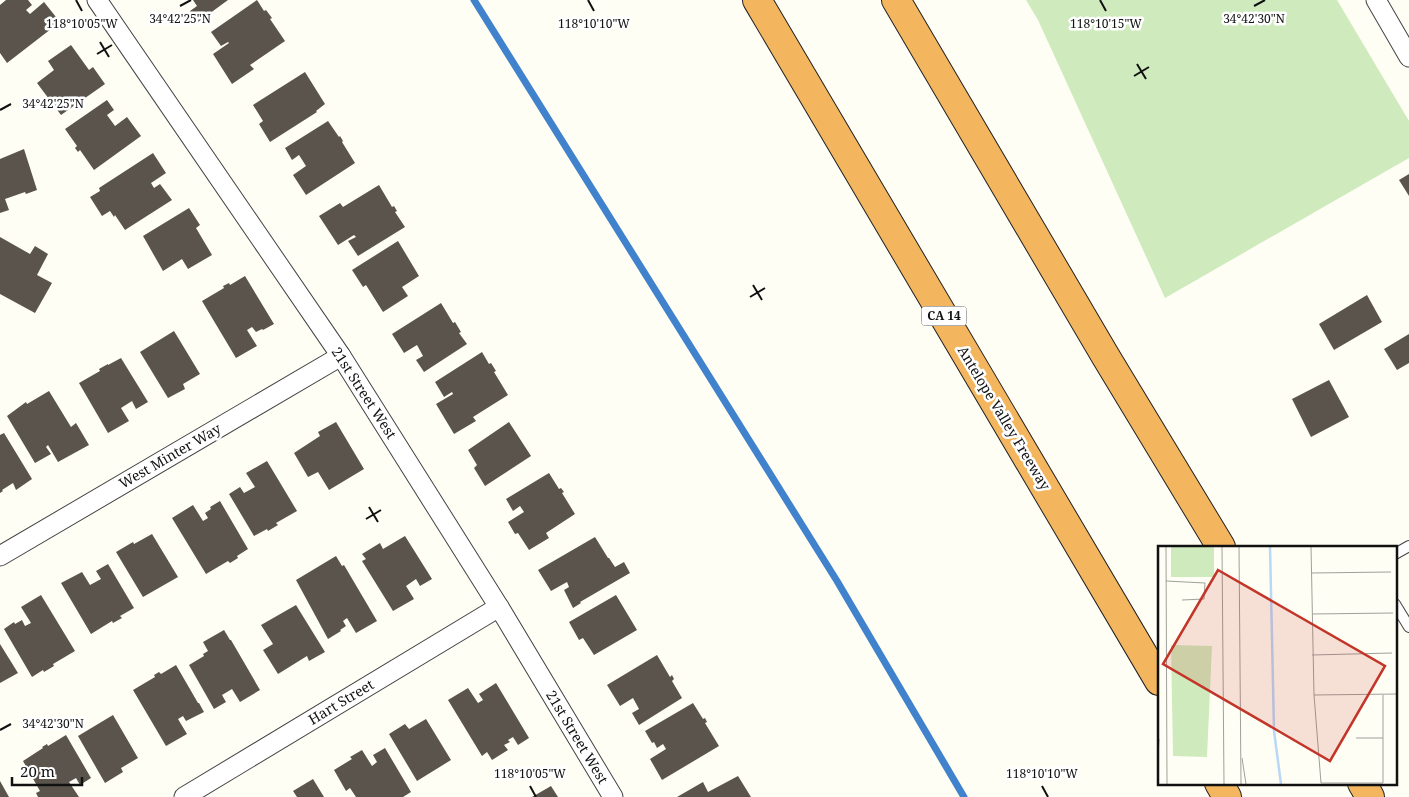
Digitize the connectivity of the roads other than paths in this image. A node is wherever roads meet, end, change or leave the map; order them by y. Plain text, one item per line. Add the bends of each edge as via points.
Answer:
1 (97, 0) edge
2 (757, 0) edge
3 (896, 0) edge
4 (1376, 0) edge
5 (1409, 57) edge
6 (341, 356) junction
7 (1220, 546) edge
8 (1409, 546) edge
9 (1396, 553) edge
10 (0, 556) edge
11 (1396, 606) edge
12 (499, 607) junction
13 (1409, 627) edge
14 (1158, 678) edge
15 (1220, 784) edge
16 (1363, 784) edge
17 (184, 797) edge
18 (612, 797) edge
19 (1227, 797) edge
20 (1370, 797) edge

1 - 6 street, 21st Street West
2 - 14 highway, Antelope Valley Freeway / CA 14
3 - 7 highway
4 - 5 street
6 - 10 street, West Minter Way
6 - 12 street, 21st Street West
8 - 9 lane
11 - 13 lane
12 - 17 street, Hart Street
12 - 18 street, 21st Street West
15 - 19 highway
16 - 20 highway

